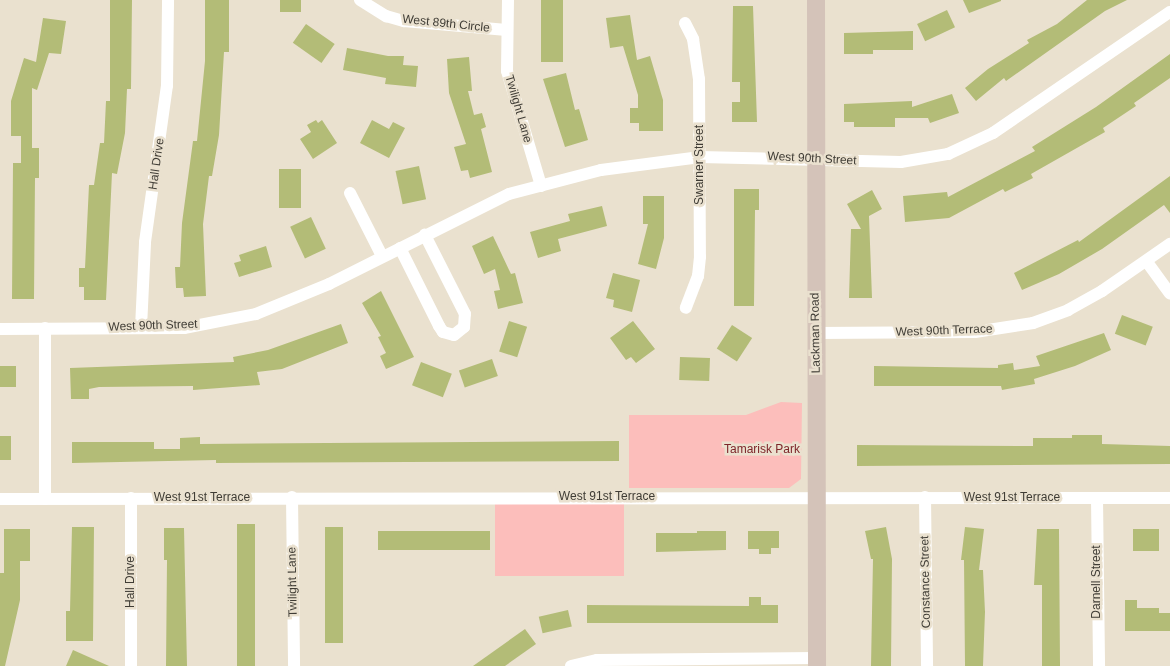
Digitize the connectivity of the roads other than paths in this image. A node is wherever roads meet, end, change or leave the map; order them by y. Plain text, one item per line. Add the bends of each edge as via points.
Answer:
1 (168, 0) edge
2 (360, 0) edge
3 (508, 0) edge
4 (816, 0) edge
5 (1170, 12) edge
6 (685, 22) dead end
7 (507, 30) junction
8 (700, 157) junction
9 (815, 160) junction
10 (541, 186) junction
11 (350, 193) dead end
12 (425, 235) junction
13 (1170, 244) edge
14 (400, 248) junction
15 (382, 256) junction
16 (1147, 262) junction
17 (1170, 294) edge
18 (686, 308) dead end
19 (45, 328) junction
20 (141, 328) junction
21 (0, 329) edge
22 (816, 333) junction
23 (292, 497) junction
24 (817, 497) junction
25 (131, 498) junction
26 (925, 498) junction
27 (1096, 498) junction
28 (1170, 498) edge
29 (0, 499) edge
30 (45, 499) junction
31 (816, 662) edge
32 (131, 666) edge
33 (294, 666) edge
34 (571, 666) edge
35 (927, 666) edge
36 (1099, 666) edge

1 - 20 street, Hall Drive via 167,86 145,242
2 - 7 street, West 89th Circle via 386,16 404,21
3 - 7 street, Twilight Lane
4 - 9 main road, Lackman Road
5 - 9 street, West 90th Street via 975,143 920,160
6 - 8 street, Swarner Street via 698,62
7 - 10 street, Twilight Lane via 507,71
8 - 9 street, West 90th Street
8 - 10 street, West 90th Street via 600,170
8 - 18 street, Swarner Street via 700,257 698,276
9 - 22 main road, Lackman Road
10 - 12 street, West 90th Street via 509,194
11 - 15 street
12 - 14 street, West 90th Street
12 - 14 street via 465,314 464,327 454,335 443,332 439,326
13 - 16 street, West 90th Terrace
14 - 15 street, West 90th Street
15 - 20 street, West 90th Street via 307,295 256,314 184,328
16 - 17 street
16 - 22 street, West 90th Terrace via 1068,310 1006,329
19 - 20 street, West 90th Street
19 - 21 street, West 90th Street
19 - 30 street
22 - 24 main road, Lackman Road
23 - 24 street, West 91st Terrace
23 - 25 street, West 91st Terrace
23 - 33 street, Twilight Lane
24 - 26 street, West 91st Terrace
24 - 31 main road, Lackman Road
25 - 30 street, West 91st Terrace
25 - 32 street, Hall Drive
26 - 27 street, West 91st Terrace
26 - 35 street, Constance Street
27 - 28 street, West 91st Terrace
27 - 36 street, Darnell Street
29 - 30 street, West 91st Terrace
31 - 34 street via 597,660

